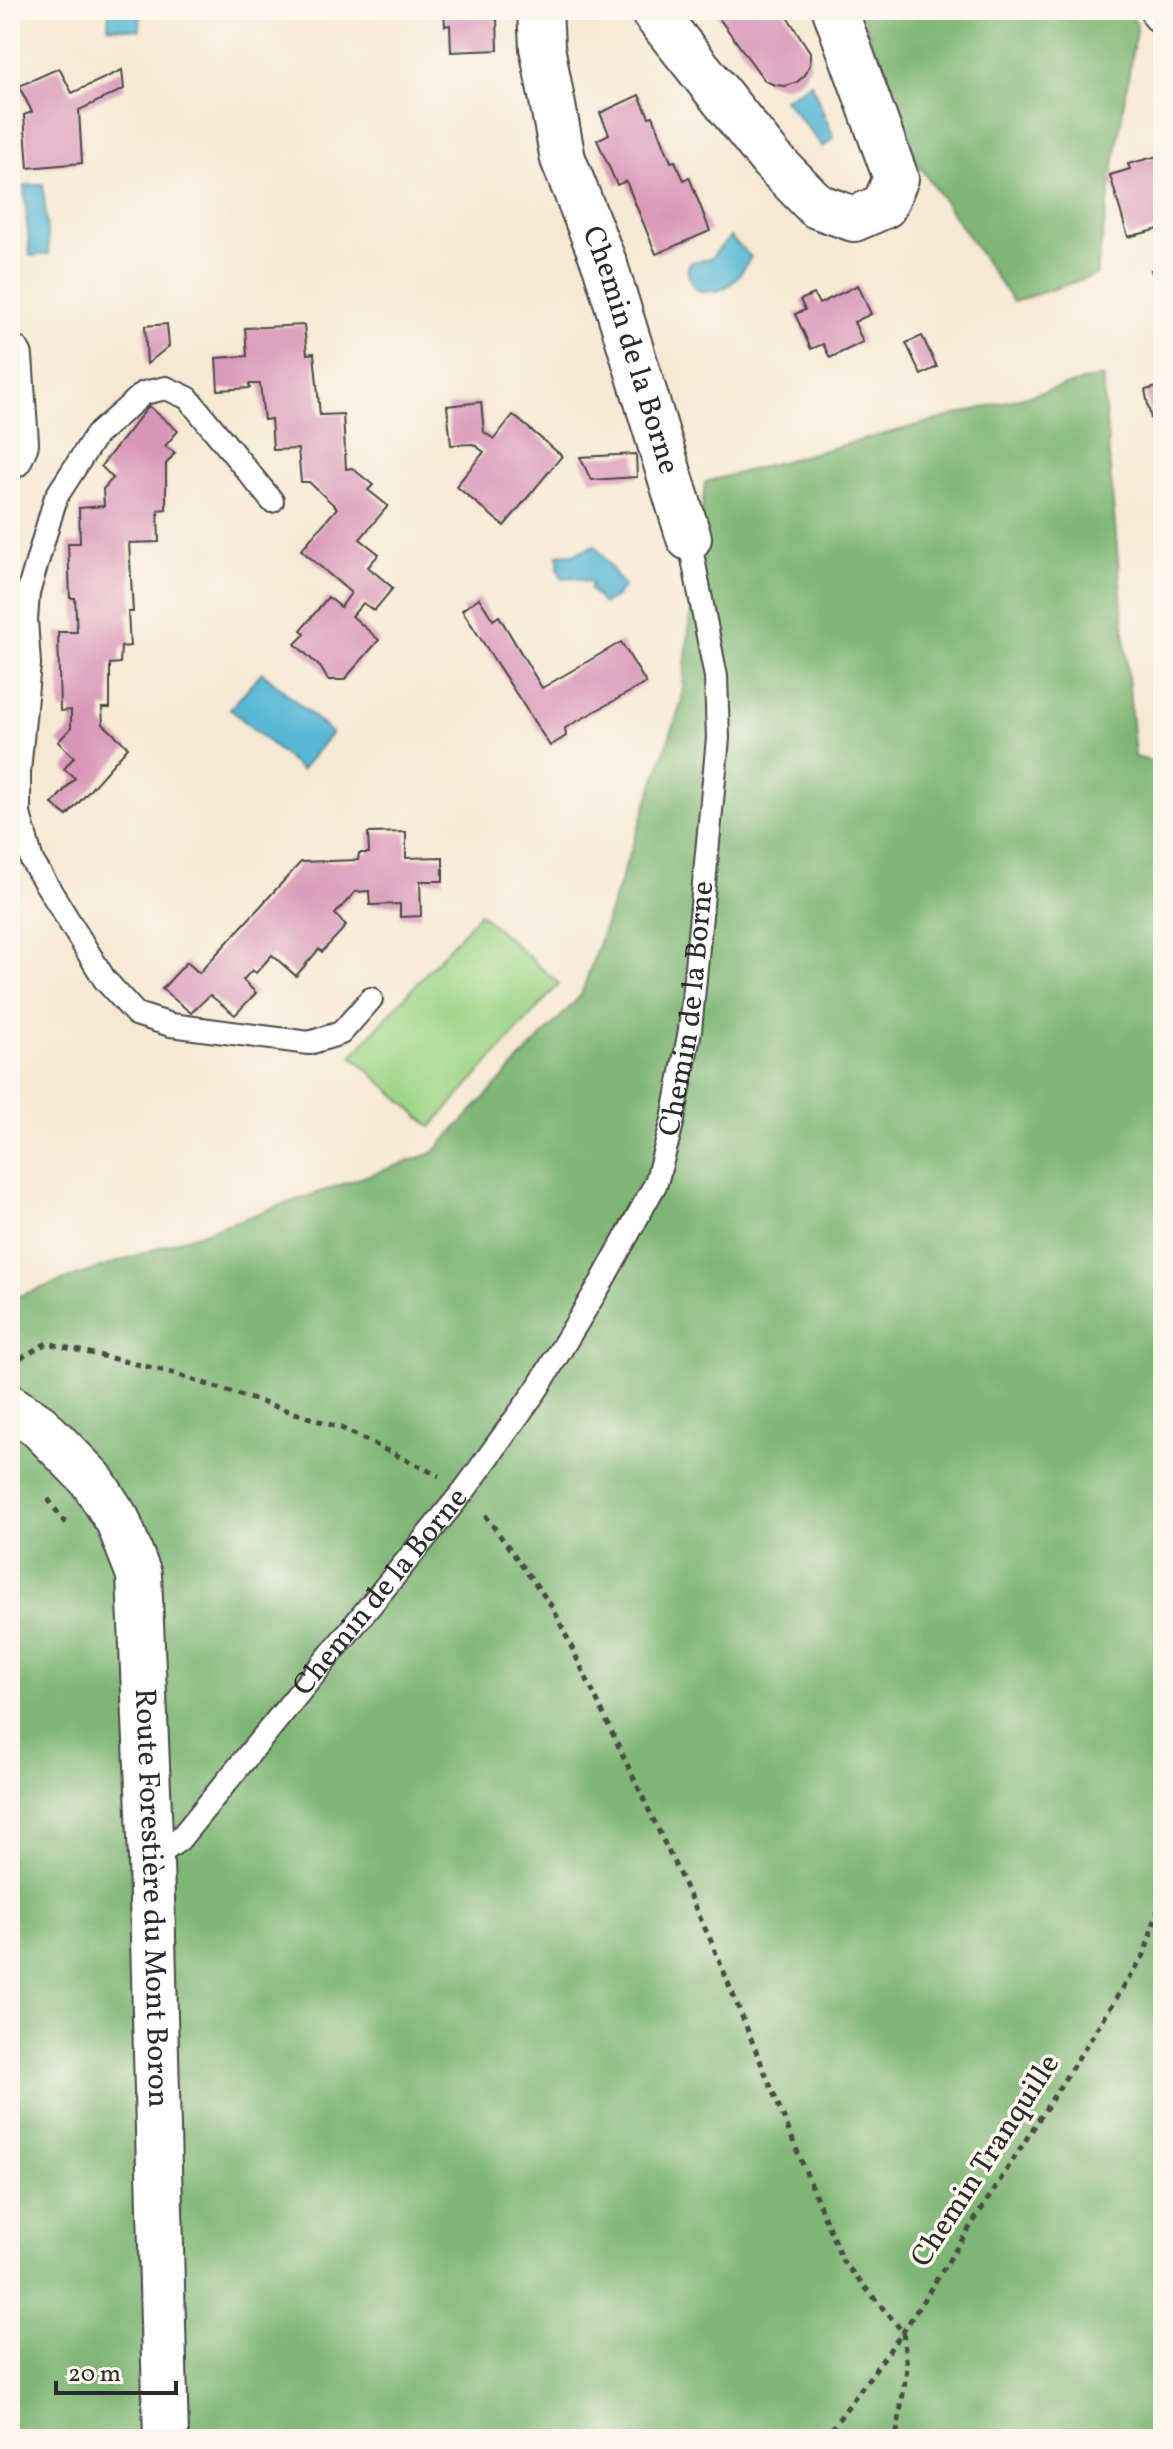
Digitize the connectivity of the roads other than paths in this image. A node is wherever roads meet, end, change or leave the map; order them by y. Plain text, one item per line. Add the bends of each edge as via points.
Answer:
1 (540, 10) edge
2 (652, 10) edge
3 (835, 10) edge
4 (10, 357) edge
5 (10, 457) edge
6 (272, 501) dead end
7 (689, 538) joint
8 (18, 620) edge
9 (371, 999) dead end
10 (10, 1407) edge
11 (151, 1860) junction
12 (166, 2439) edge

1 - 7 street, Chemin de la Borne via 563,159 605,265
2 - 3 street via 771,159 817,206 854,219 884,206 896,178
4 - 5 street via 16,443
6 - 8 lane via 188,398 166,388 144,393 96,435 56,497
7 - 11 lane, Chemin de la Borne via 716,677 718,738 690,1030 656,1183 537,1389 466,1488 179,1840
8 - 9 lane via 29,664 19,814 32,861 105,980 136,1014 171,1025 309,1043 341,1033
10 - 11 street, Route Forestière du Mont Boron via 39,1426 91,1479 118,1521 139,1575
11 - 12 street, Route Forestière du Mont Boron

